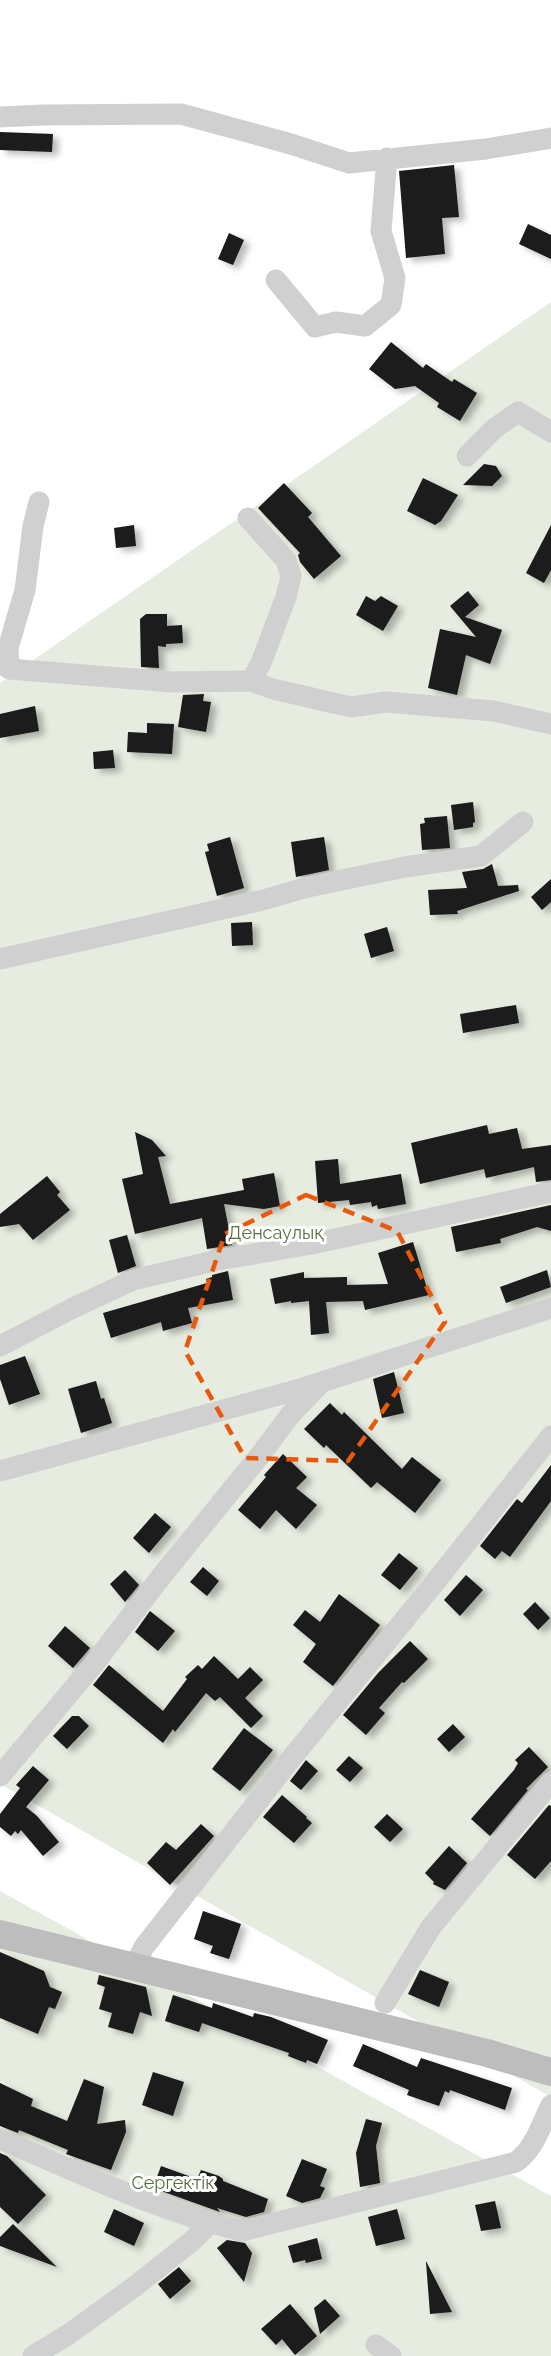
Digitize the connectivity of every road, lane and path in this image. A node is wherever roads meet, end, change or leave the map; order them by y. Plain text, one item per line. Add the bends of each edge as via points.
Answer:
1 (0, 117) edge
2 (551, 138) edge
3 (387, 158) junction
4 (276, 280) dead end
5 (551, 432) edge
6 (467, 456) dead end
7 (39, 502) dead end
8 (248, 518) dead end
9 (251, 681) junction
10 (551, 724) edge
11 (523, 822) dead end
12 (0, 959) edge
13 (551, 1192) edge
14 (551, 1308) edge
15 (0, 1346) edge
16 (322, 1382) junction
17 (551, 1436) edge
18 (0, 1471) edge
19 (0, 1776) edge
20 (551, 1782) edge
21 (0, 1934) edge
22 (133, 1968) junction
23 (386, 2003) dead end
24 (551, 2072) edge
25 (551, 2105) edge
26 (0, 2139) edge
27 (219, 2225) junction
28 (33, 2356) edge

1 - 3 street via 181,114 349,163
2 - 3 street via 486,149
3 - 4 street via 381,231 395,278 391,305 364,326 336,322 315,327
5 - 6 street via 518,412
7 - 9 street via 25,590 8,648 9,669 172,682
8 - 9 street via 286,560 291,576
9 - 10 street via 351,707 386,702 494,711
11 - 12 street via 482,856 308,887
13 - 15 street via 133,1280
14 - 16 street
16 - 18 street
16 - 19 street via 291,1414
17 - 22 street via 290,1760 144,1947
20 - 23 street via 430,1927
21 - 22 street
22 - 24 street
25 - 27 street via 526,2155 516,2162 242,2231
26 - 27 street via 118,2191
27 - 28 street

